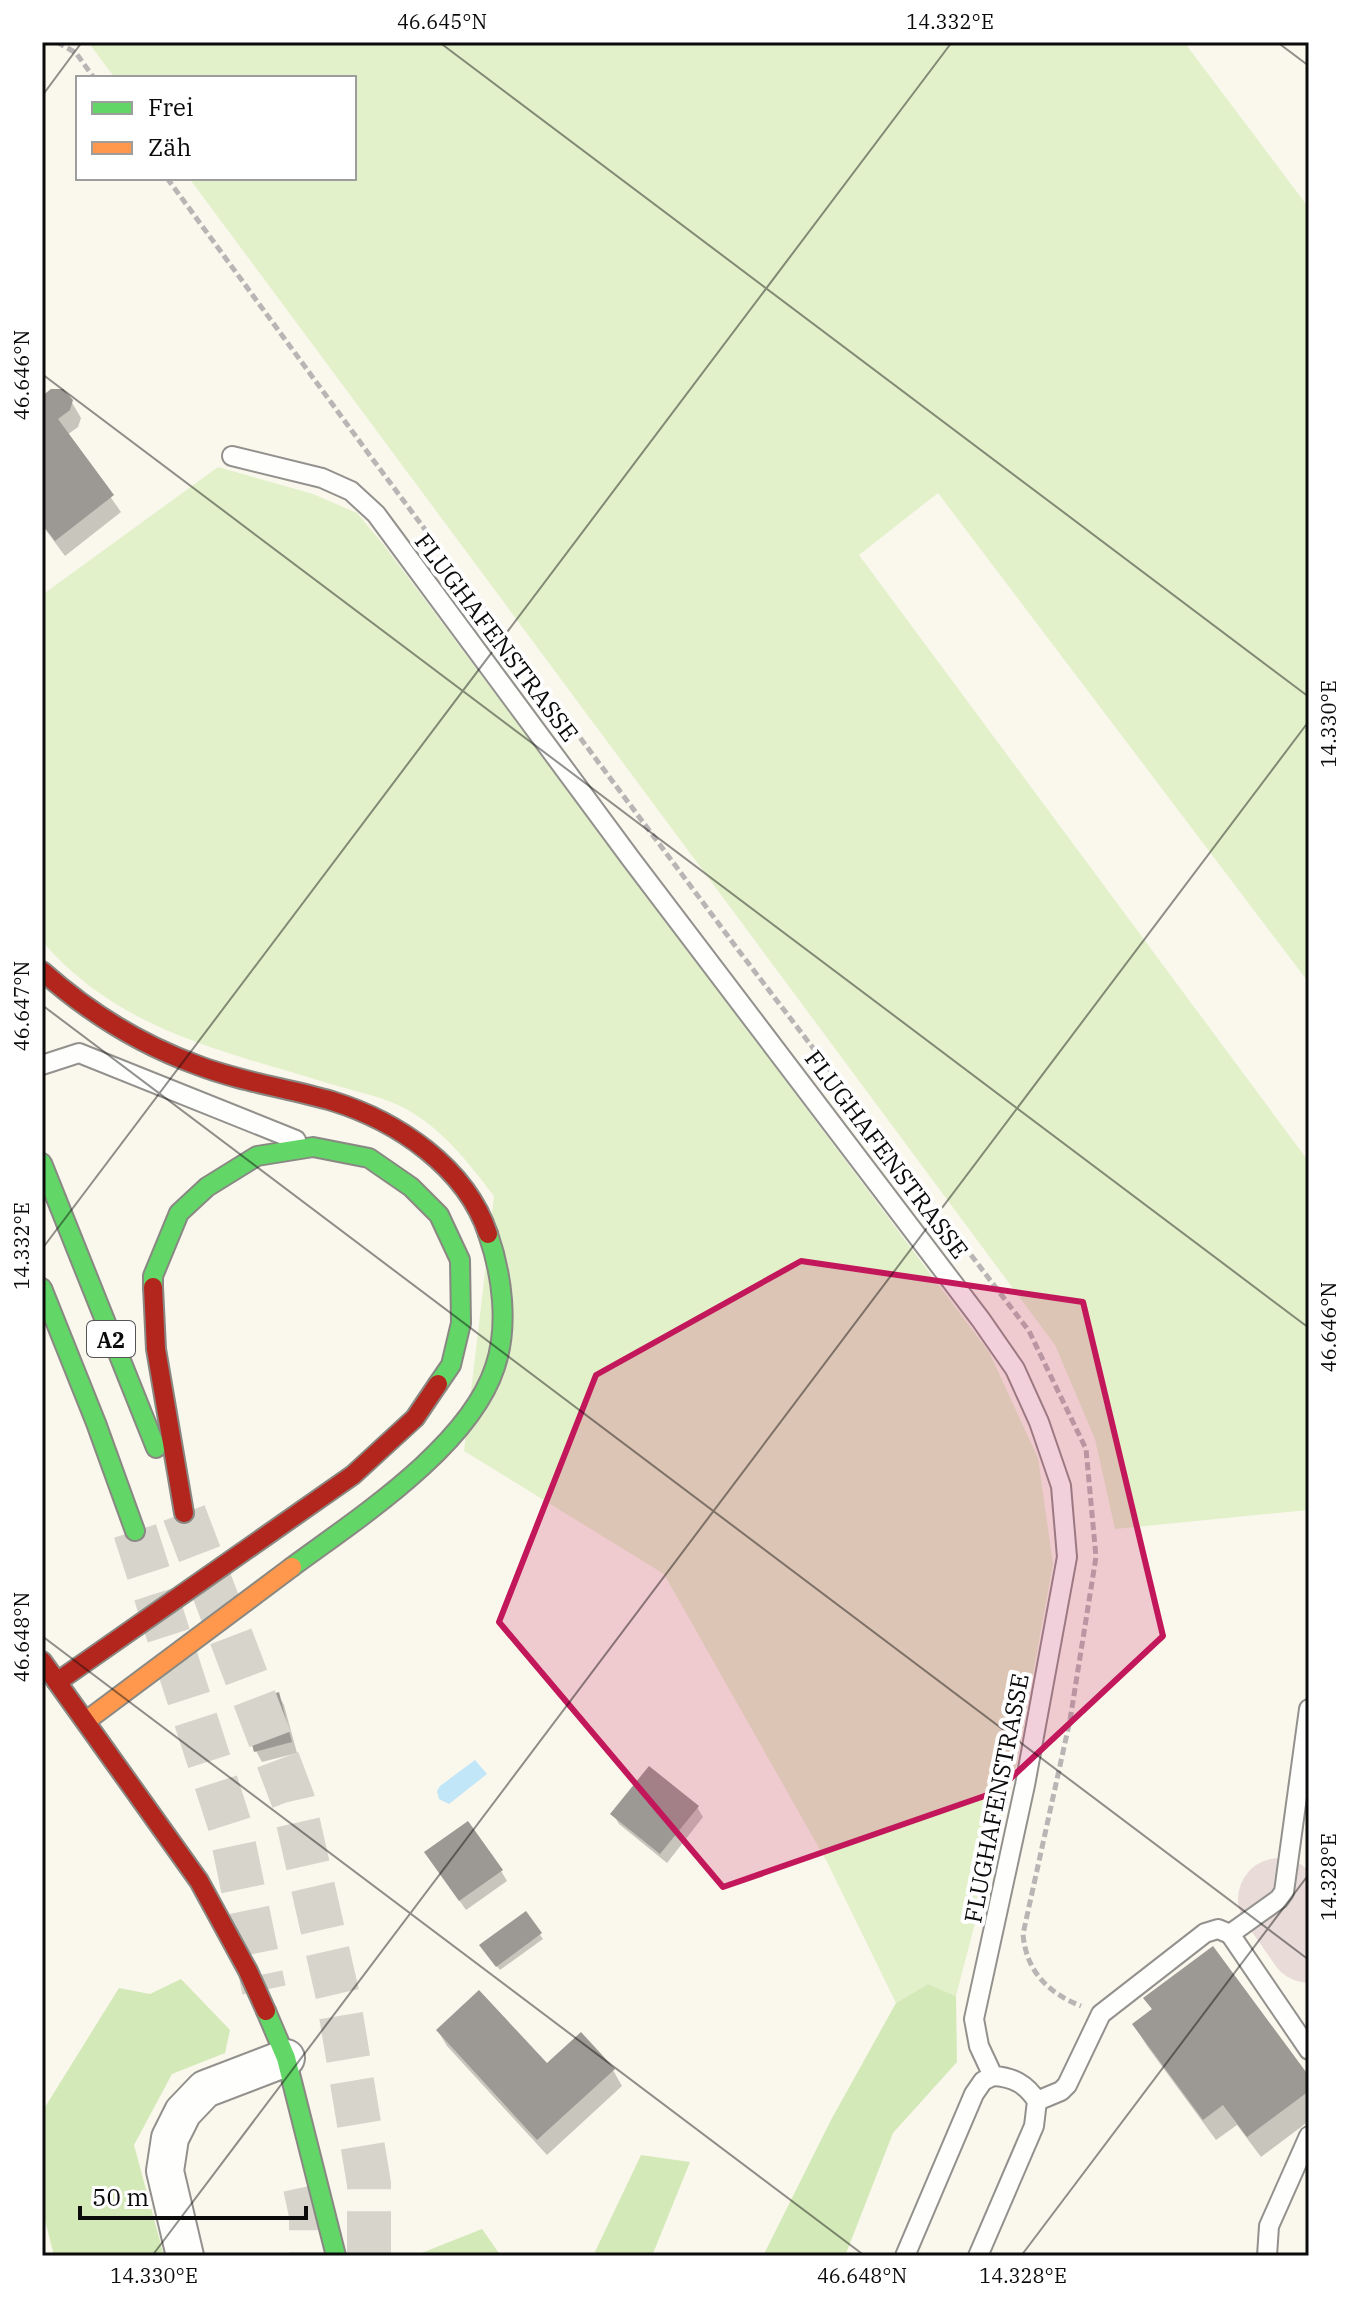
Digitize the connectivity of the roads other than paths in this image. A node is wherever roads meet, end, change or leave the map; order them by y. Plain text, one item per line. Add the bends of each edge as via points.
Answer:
1 (232, 456) dead end
2 (42, 971) edge
3 (42, 1065) edge
4 (313, 1147) junction
5 (42, 1163) edge
6 (42, 1288) edge
7 (135, 1531) tunnel mouth
8 (42, 1661) edge
9 (57, 1682) junction
10 (1309, 1709) edge
11 (86, 1721) junction
12 (1230, 1934) junction
13 (1309, 2050) edge
14 (286, 2058) junction
15 (993, 2076) junction
16 (1037, 2101) junction
17 (1309, 2136) edge
18 (185, 2256) edge
19 (336, 2256) edge
20 (905, 2256) edge
21 (978, 2256) edge
22 (1267, 2256) edge

1 - 15 lane, FLUGHAFENSTRASSE via 322,478 351,491 376,514 1015,1369 1061,1486 1067,1557 974,2019
2 - 11 main road via 125,1034 254,1084 343,1105 393,1127 435,1155 463,1186 484,1221 499,1269 503,1327 493,1375 467,1417 421,1465 379,1503
3 - 4 lane via 79,1053
4 - 5 main road, A2 via 257,1156 207,1187 179,1213 153,1276 156,1349 184,1513
4 - 9 main road via 369,1158 411,1187 439,1215 460,1260 461,1323 451,1365 415,1418 353,1475
6 - 7 main road, A2
8 - 9 main road
9 - 11 main road
10 - 12 lane via 1284,1892
11 - 14 main road via 199,1881 248,1971
12 - 13 lane
12 - 16 lane via 1218,1929 1205,1933 1101,2014 1067,2085
14 - 18 street via 205,2089 183,2112 170,2138 165,2171
14 - 19 main road
15 - 16 lane via 1021,2083
15 - 20 lane via 974,2094
16 - 21 lane via 1034,2126
17 - 22 lane via 1269,2226

